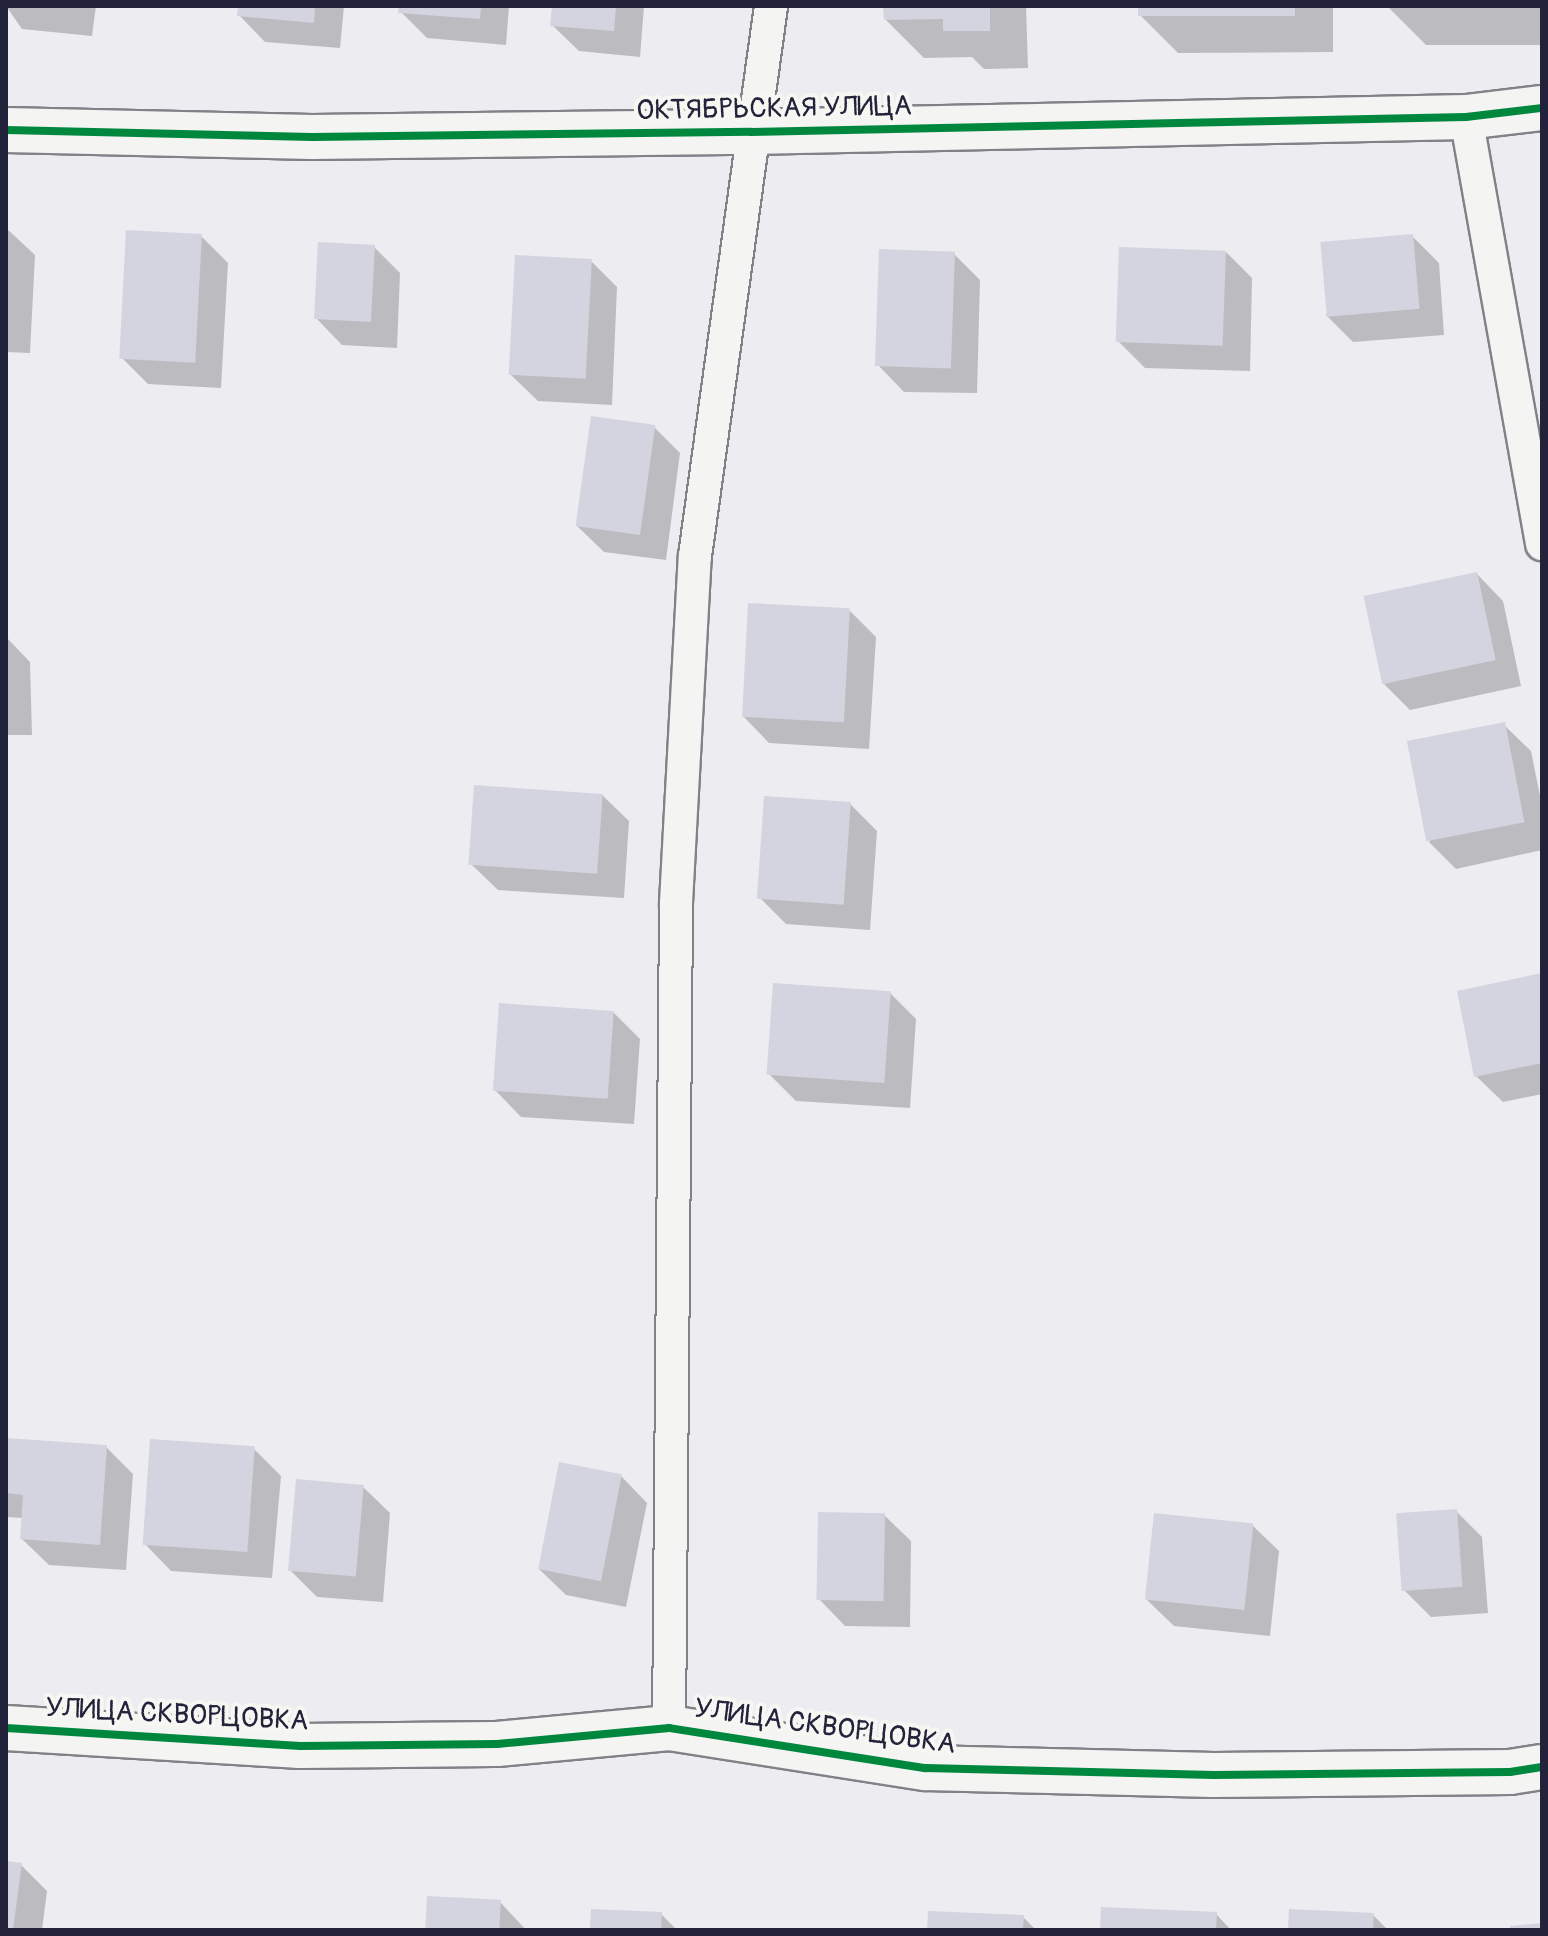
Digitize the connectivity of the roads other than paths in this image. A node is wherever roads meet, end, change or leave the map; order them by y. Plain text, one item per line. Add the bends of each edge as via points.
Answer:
1 (771, 6) edge
2 (1542, 108) edge
3 (1466, 117) junction
4 (6, 130) edge
5 (751, 132) junction
6 (1542, 544) edge
7 (6, 1728) edge
8 (669, 1728) junction
9 (1542, 1767) edge

1 - 5 lane
2 - 3 street, ОКТЯБРЬСКАЯ УЛИЦА
3 - 5 street, ОКТЯБРЬСКАЯ УЛИЦА
3 - 6 lane
4 - 5 street, ОКТЯБРЬСКАЯ УЛИЦА via 312,137
5 - 8 lane via 695,556 678,871
7 - 8 street, УЛИЦА СКВОРЦОВКА via 300,1746 497,1744
8 - 9 street, УЛИЦА СКВОРЦОВКА via 925,1768 1214,1775 1510,1772

